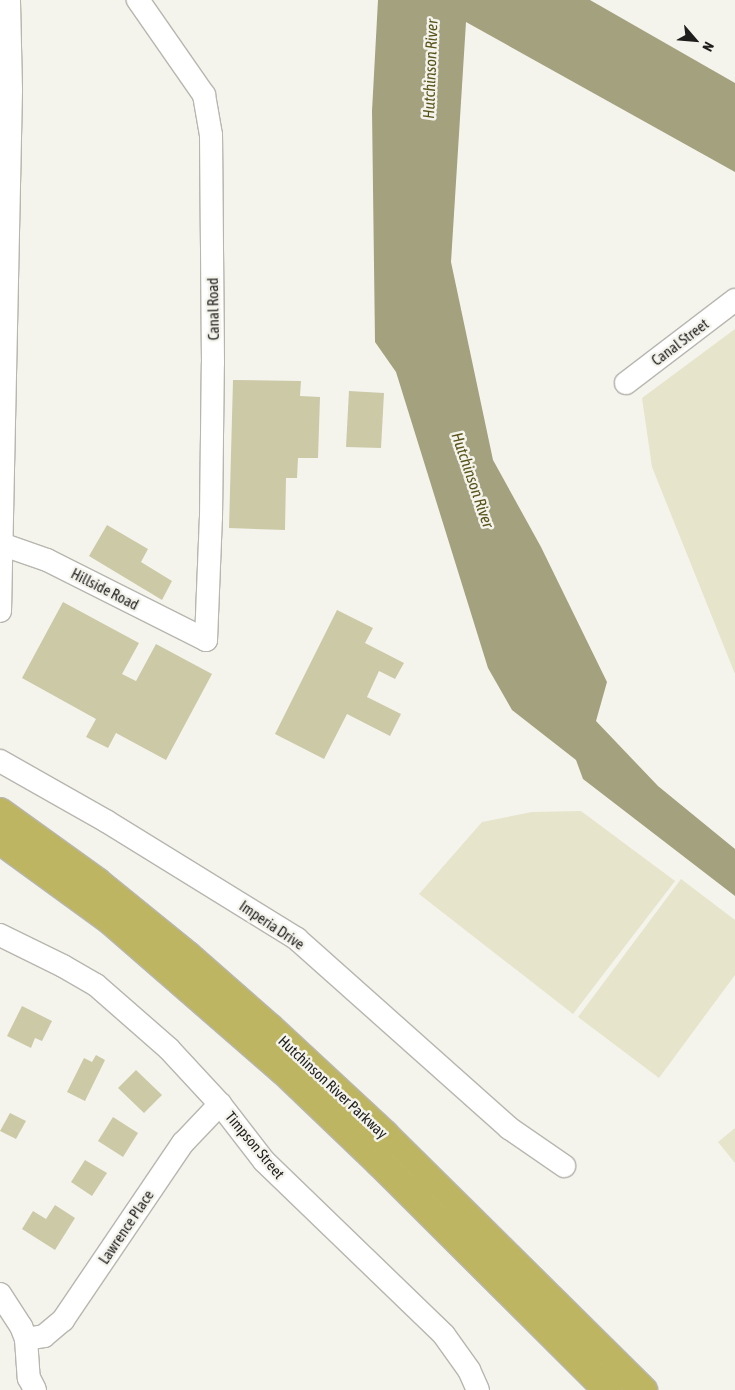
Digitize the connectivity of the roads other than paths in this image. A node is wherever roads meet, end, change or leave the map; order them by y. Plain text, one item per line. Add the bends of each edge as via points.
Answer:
1 (9, 0) edge
2 (138, 0) edge
3 (735, 300) edge
4 (626, 383) dead end
5 (1, 544) junction
6 (0, 611) edge
7 (206, 640) joint
8 (0, 761) edge
9 (1, 822) edge
10 (0, 935) edge
11 (220, 1104) junction
12 (564, 1166) dead end
13 (0, 1294) edge
14 (26, 1339) junction
15 (35, 1390) edge
16 (478, 1390) edge
17 (608, 1390) edge
18 (643, 1390) edge

1 - 5 street via 11,90
2 - 7 street, Canal Road via 204,95 211,135 213,364
3 - 4 street, Canal Street
5 - 6 street
5 - 7 street, Hillside Road via 47,560
8 - 12 street, Imperia Drive via 106,821 297,939 509,1128
9 - 17 highway, Hutchinson River Parkway via 62,883 110,920 284,1070
9 - 18 highway, Hutchinson River Parkway via 72,862 276,1033
10 - 11 street, Timpson Street via 96,985 169,1049
11 - 14 street, Lawrence Place via 183,1144 63,1320 44,1336
11 - 16 street, Timpson Street via 264,1161 444,1335 470,1370
13 - 14 street via 14,1312
14 - 15 street via 29,1378

